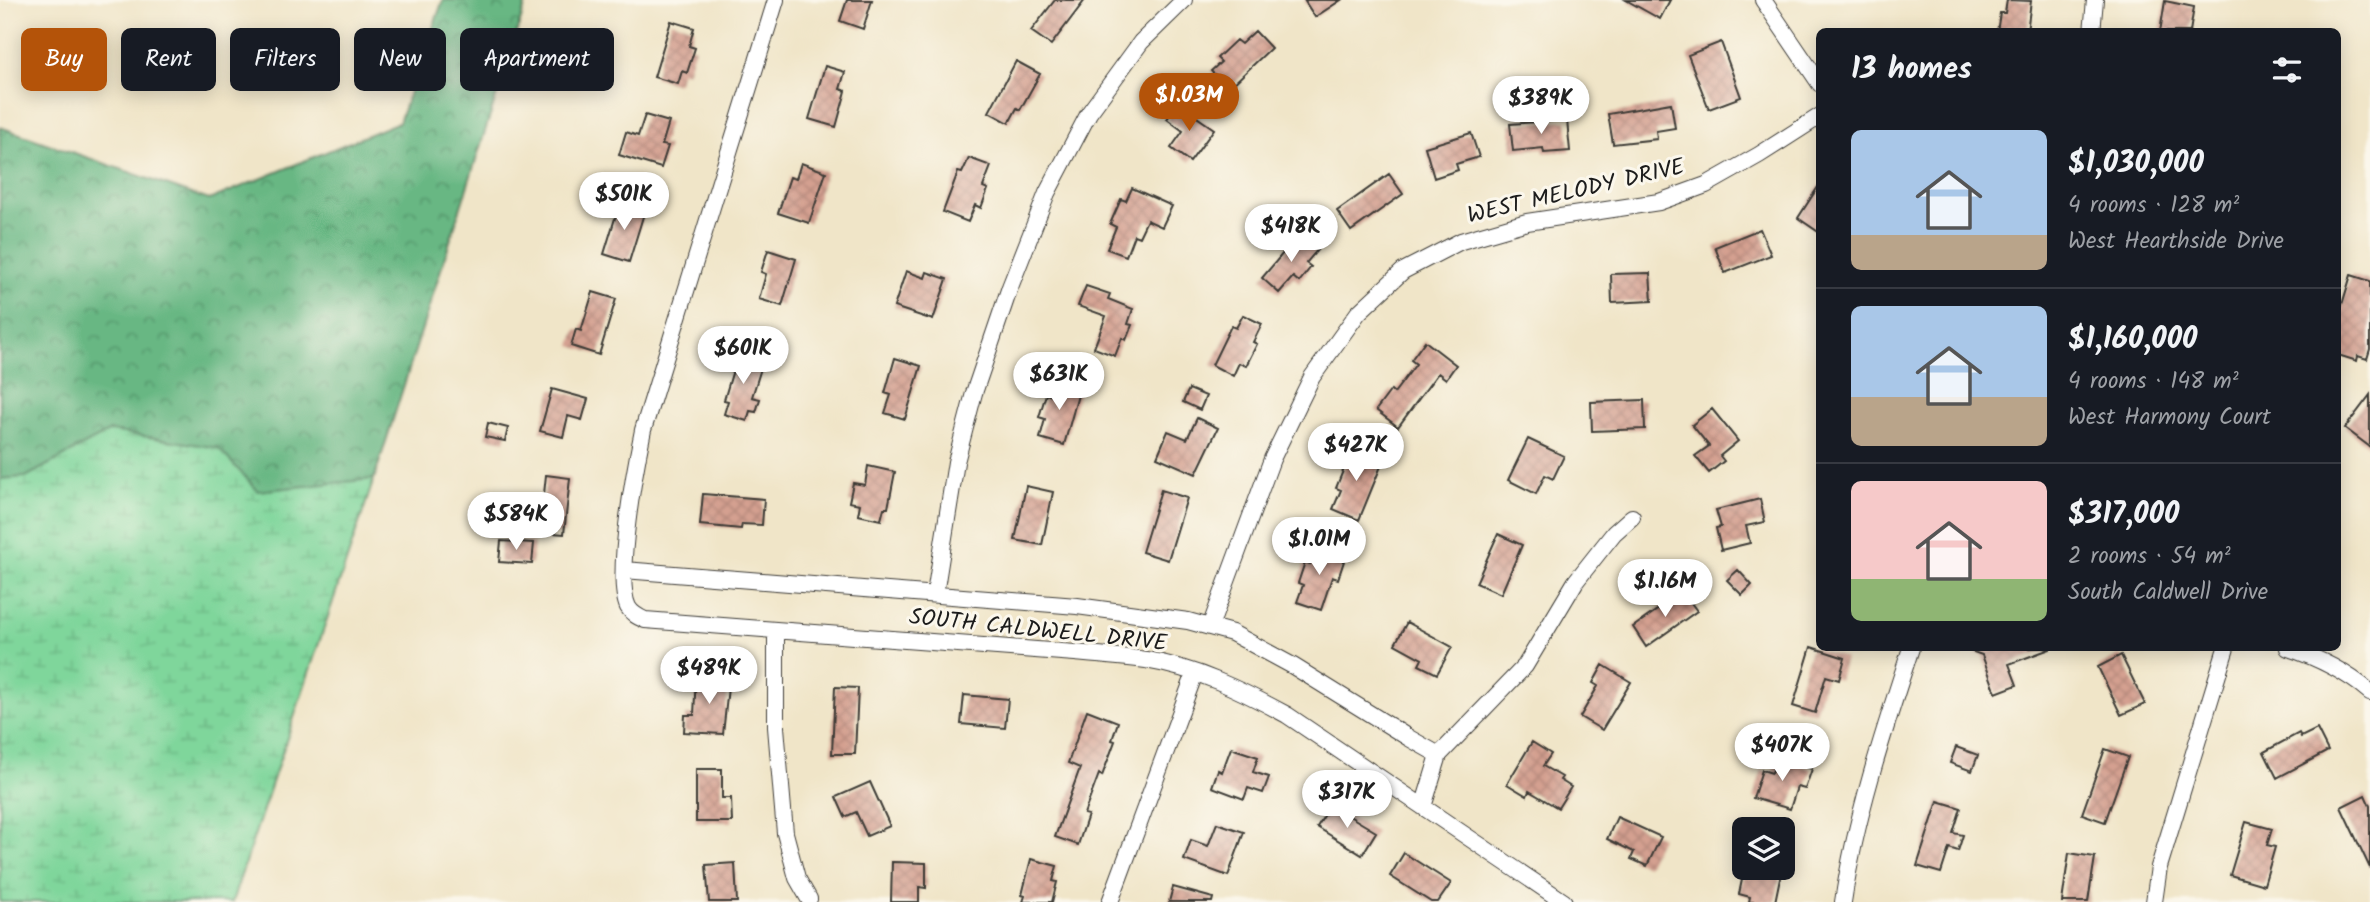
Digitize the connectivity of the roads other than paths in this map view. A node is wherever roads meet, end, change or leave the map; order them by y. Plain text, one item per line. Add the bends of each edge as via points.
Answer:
1 (776, 0) edge
2 (1184, 0) edge
3 (1763, 0) edge
4 (2095, 0) edge
5 (2092, 28) edge
6 (1816, 77) edge
7 (1816, 119) edge
8 (1632, 517) dead end
9 (625, 570) junction
10 (934, 594) junction
11 (1210, 626) junction
12 (776, 630) junction
13 (1910, 651) edge
14 (2225, 651) edge
15 (2296, 651) edge
16 (1195, 673) junction
17 (2369, 691) edge
18 (1439, 755) junction
19 (1423, 807) junction
20 (809, 899) dead end
21 (1110, 902) edge
22 (1564, 902) edge
23 (1843, 902) edge
24 (2154, 902) edge

1 - 9 street via 643,429 632,480
2 - 10 street via 1141,42 1089,113 1047,193 974,393 956,462
3 - 6 street
4 - 5 street
7 - 11 street, WEST MELODY DRIVE via 1706,186 1659,202 1527,222 1461,241 1403,271 1358,313 1312,377 1272,459
8 - 18 street via 1576,581 1525,666
9 - 10 street, SOUTH CALDWELL DRIVE
9 - 12 street, SOUTH CALDWELL DRIVE via 629,608 645,620
10 - 11 street, SOUTH CALDWELL DRIVE via 1145,613
11 - 18 street, SOUTH CALDWELL DRIVE via 1293,666
12 - 16 street, SOUTH CALDWELL DRIVE via 1146,660
12 - 20 street via 776,727 785,833 797,878
13 - 23 street via 1866,797
14 - 24 street via 2159,867
15 - 17 street via 2338,669
16 - 19 street, SOUTH CALDWELL DRIVE via 1242,690 1287,715
16 - 21 street
18 - 19 street
19 - 22 street, SOUTH CALDWELL DRIVE

